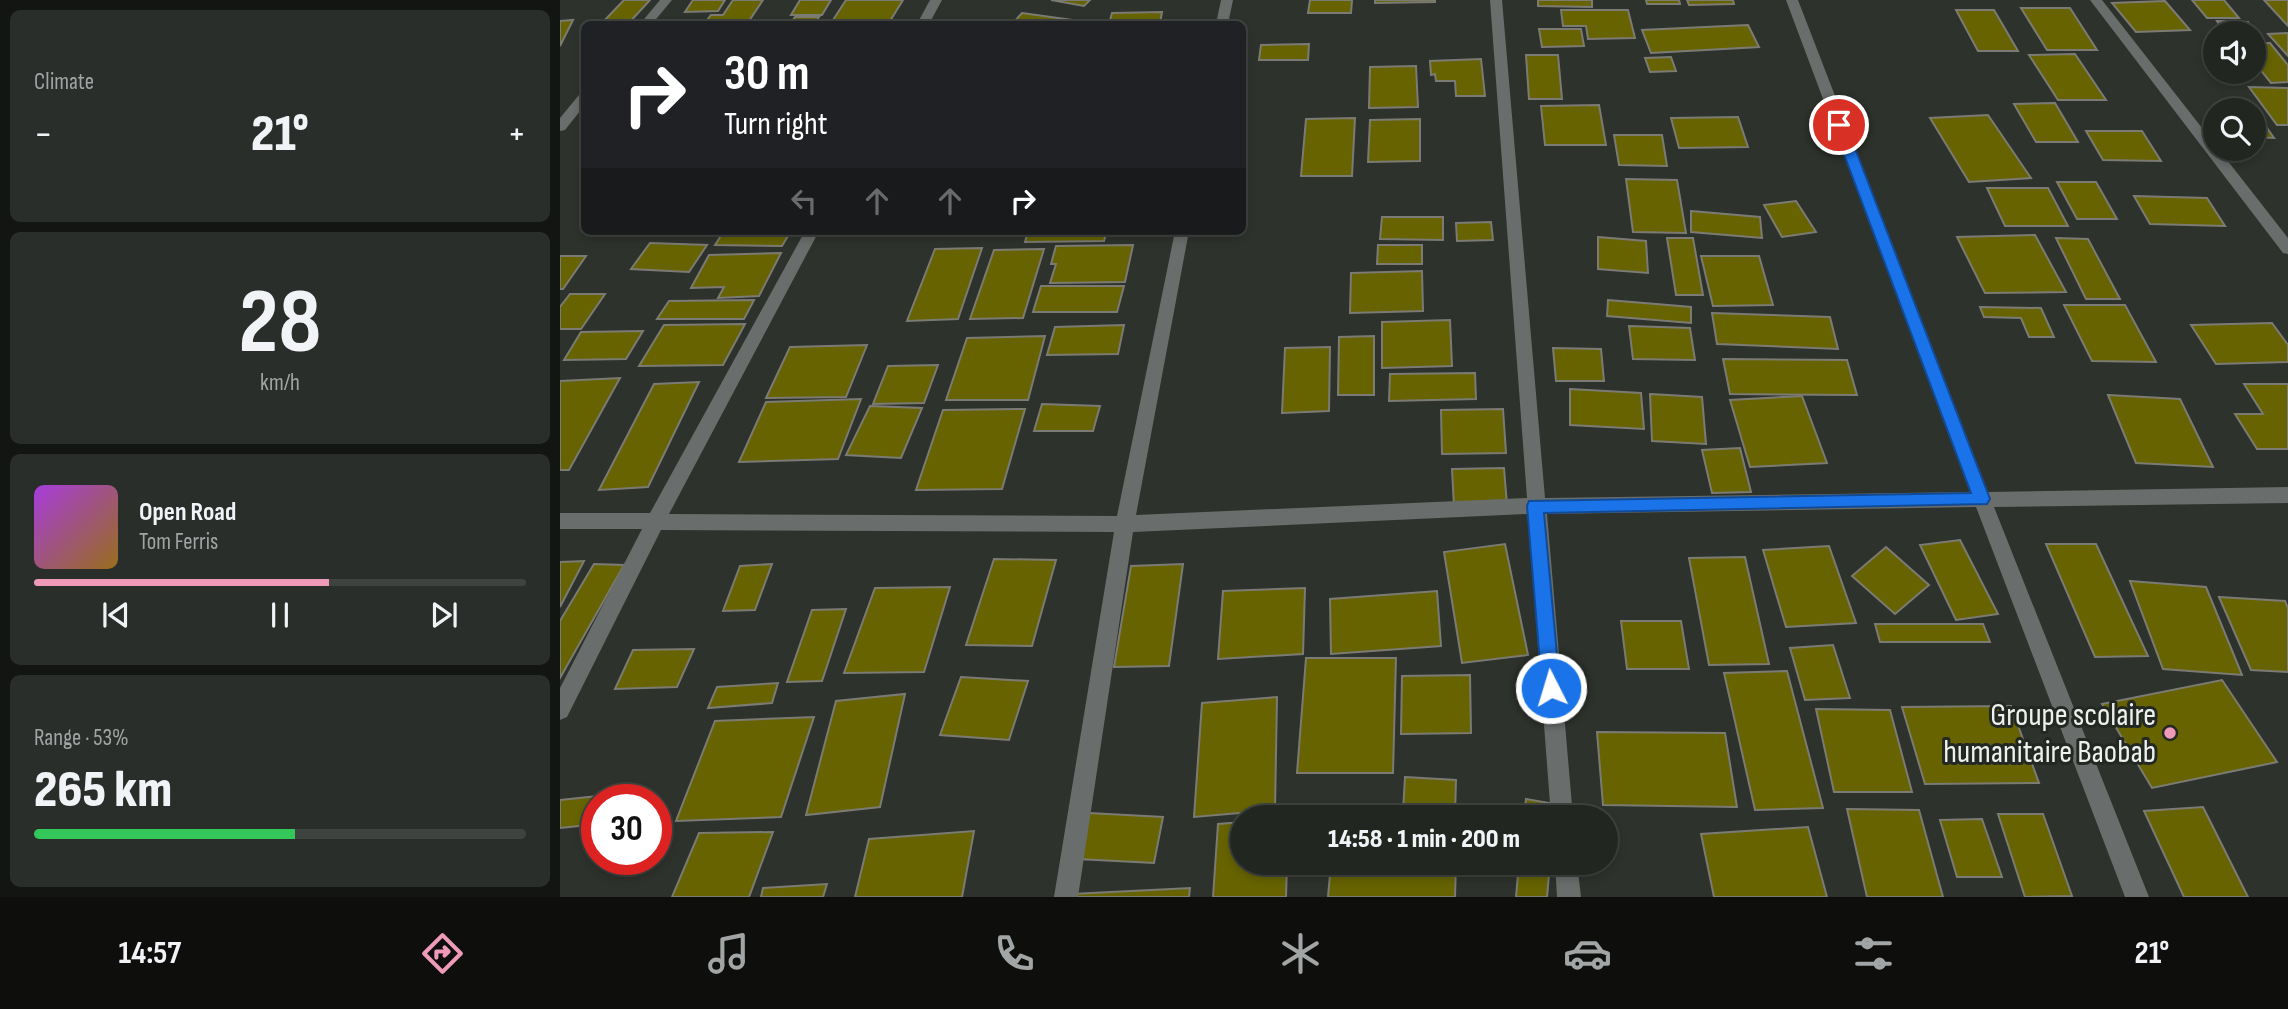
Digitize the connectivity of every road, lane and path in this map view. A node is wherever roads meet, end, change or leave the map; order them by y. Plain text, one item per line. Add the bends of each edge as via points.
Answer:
1 (666, 0) edge
2 (936, 0) edge
3 (1227, 0) edge
4 (1496, 0) edge
5 (1792, 0) edge
6 (2096, 0) edge
7 (648, 21) edge
8 (925, 21) edge
9 (1223, 21) edge
10 (581, 102) edge
11 (560, 127) edge
12 (810, 235) edge
13 (1181, 235) edge
14 (2288, 249) edge
15 (2288, 495) edge
16 (1982, 499) junction
17 (1535, 506) junction
18 (656, 520) junction
19 (560, 521) edge
20 (1125, 524) junction
21 (560, 710) edge
22 (1561, 805) edge
23 (1567, 875) edge
24 (1066, 897) edge
25 (1569, 897) edge
26 (2137, 897) edge

1 - 7 street
2 - 8 street
3 - 9 street
4 - 17 street
5 - 16 street
6 - 14 street
10 - 11 street
12 - 18 street
13 - 20 street
15 - 16 street
16 - 17 street
16 - 26 street
17 - 20 street
17 - 22 street
18 - 19 street
18 - 20 street
18 - 21 street
20 - 24 street
23 - 25 street

